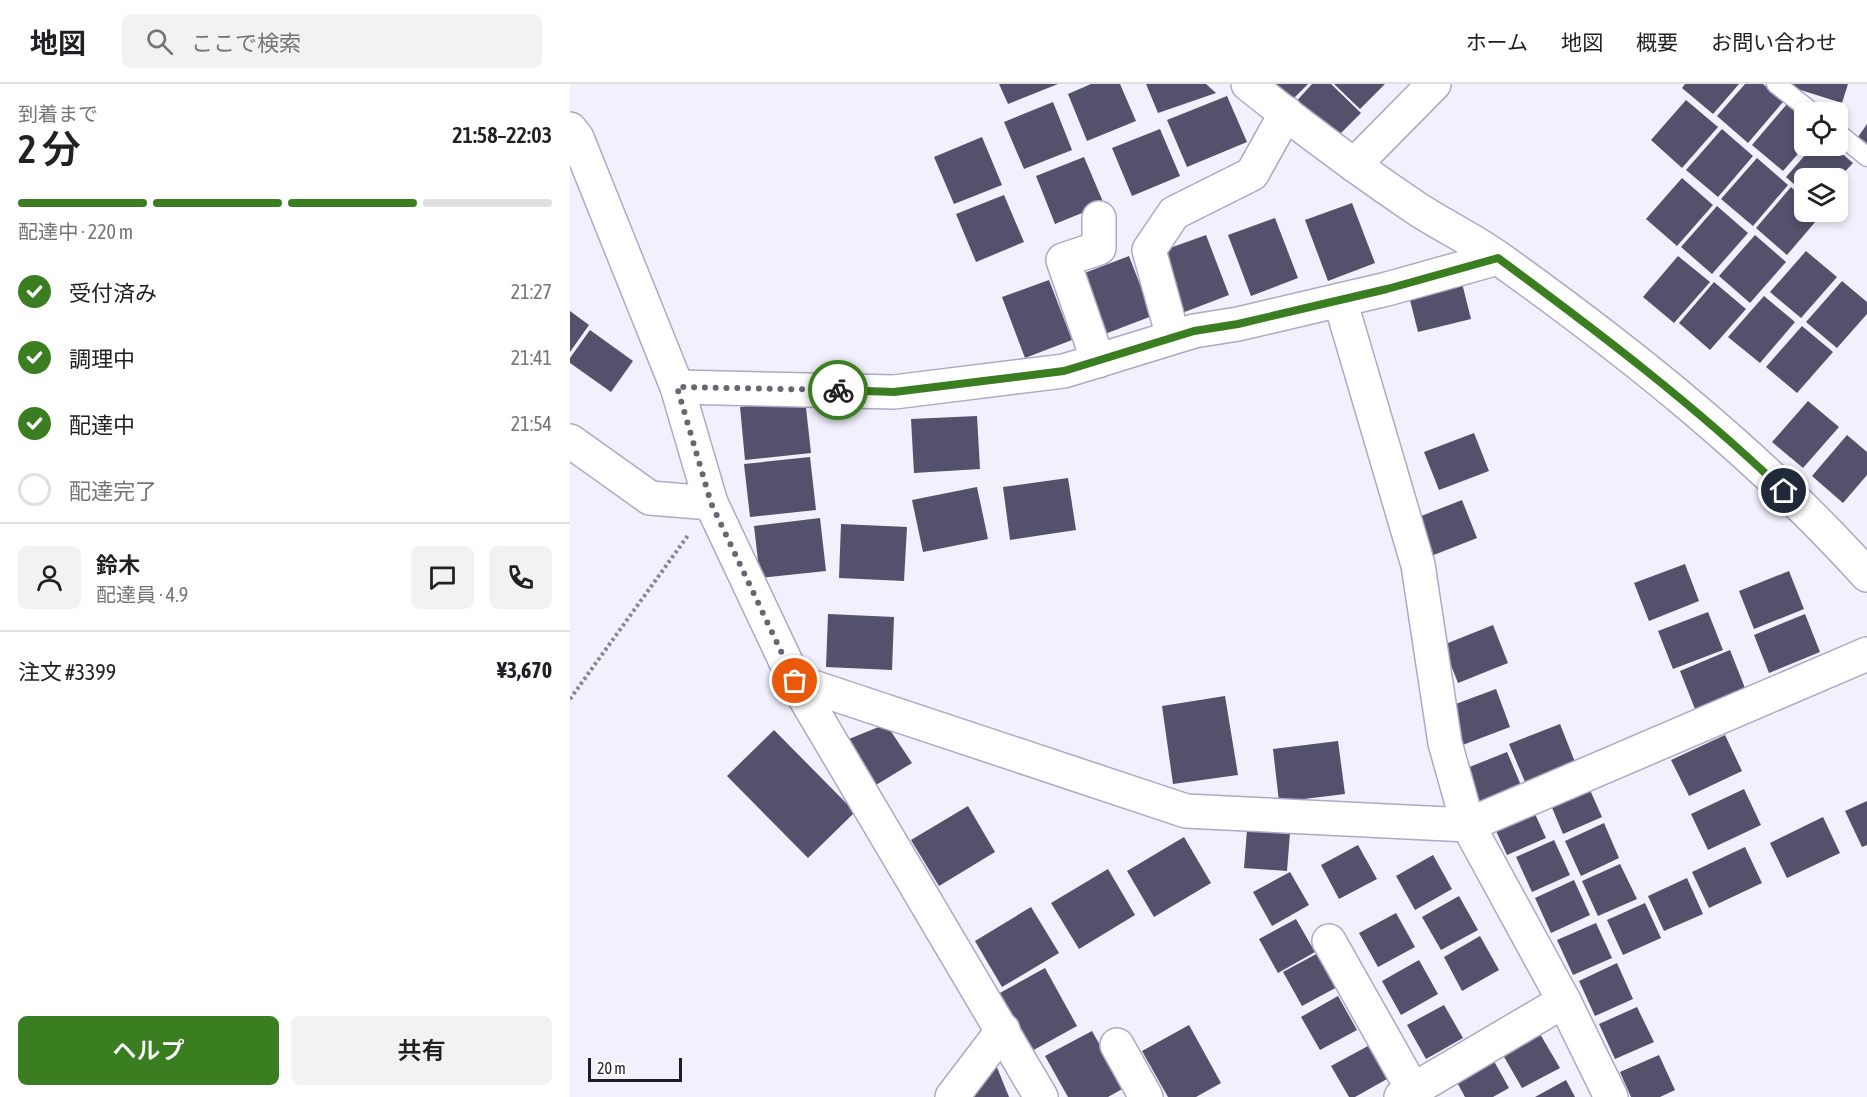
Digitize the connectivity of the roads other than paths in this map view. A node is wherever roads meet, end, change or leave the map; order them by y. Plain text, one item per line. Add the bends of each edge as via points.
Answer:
1 (1248, 84) edge
2 (1434, 84) edge
3 (1776, 84) edge
4 (1799, 102) edge
5 (1286, 113) junction
6 (570, 129) edge
7 (1848, 141) edge
8 (1867, 157) edge
9 (1354, 165) junction
10 (1099, 218) dead end
11 (1498, 258) junction
12 (1340, 300) junction
13 (1173, 337) junction
14 (1098, 361) junction
15 (677, 387) junction
16 (570, 441) edge
17 (711, 503) junction
18 (1867, 576) edge
19 (1867, 654) edge
20 (795, 681) junction
21 (1468, 825) junction
22 (1329, 941) dead end
23 (1563, 1001) junction
24 (1003, 1030) junction
25 (1117, 1045) dead end
26 (1407, 1094) edge
27 (952, 1097) edge
28 (1041, 1097) edge
29 (1146, 1097) edge
30 (1611, 1097) edge

1 - 5 street
2 - 9 street
3 - 4 lane
5 - 9 street
5 - 13 street via 1252,174 1174,213 1149,250
6 - 15 street via 577,138
7 - 8 lane
9 - 11 street
10 - 14 street via 1099,248 1063,260
11 - 12 street
11 - 18 street via 1583,321 1750,458
12 - 13 street
12 - 21 street via 1418,565 1445,743
13 - 14 street
14 - 15 street via 1064,371 894,392
15 - 17 street
16 - 17 street via 650,498
17 - 20 street
19 - 21 street
20 - 21 street via 1186,811
20 - 24 street
21 - 23 street
22 - 26 street
23 - 26 street
23 - 30 street
24 - 27 street
24 - 28 street
25 - 29 street

